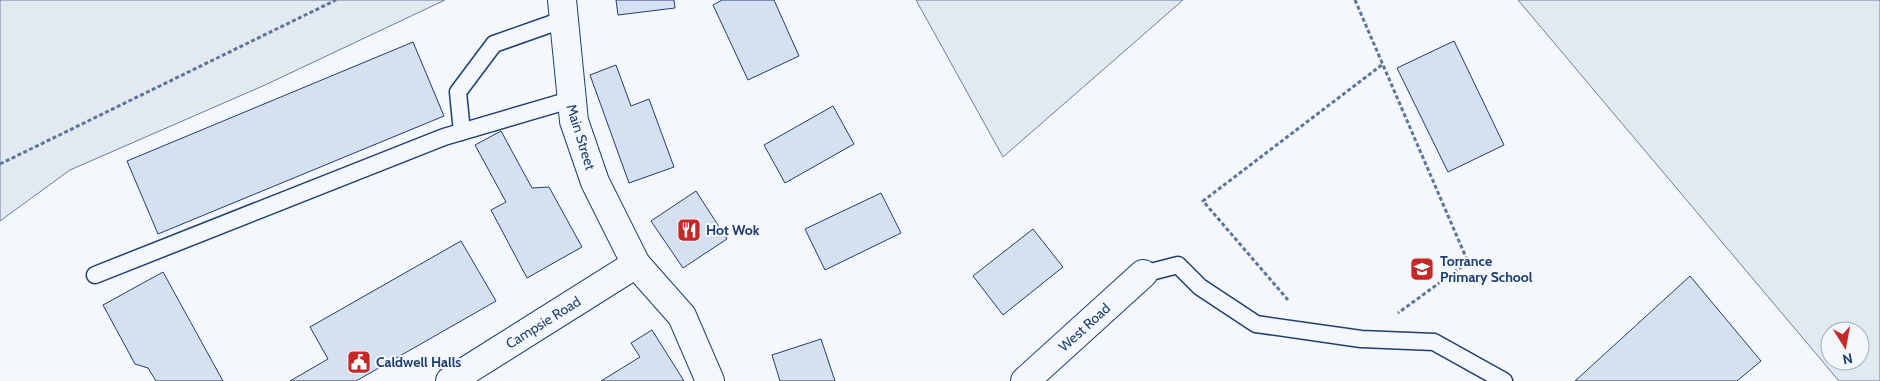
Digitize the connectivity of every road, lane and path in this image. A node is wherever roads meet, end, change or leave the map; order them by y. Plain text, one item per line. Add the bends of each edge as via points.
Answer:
1 (336, 0) edge
2 (1355, 0) edge
3 (562, 10) edge
4 (1383, 64) junction
5 (570, 100) junction
6 (462, 132) junction
7 (0, 164) edge
8 (636, 264) junction
9 (1143, 274) joint
10 (94, 275) dead end
11 (1315, 332) junction
12 (1361, 339) junction
13 (450, 381) edge
14 (710, 381) edge
15 (1025, 381) edge
16 (1504, 381) edge

1 - 7 path
2 - 4 path
3 - 5 main road, Main Street
3 - 6 lane via 494,44 458,92
4 - 11 path via 1203,200
4 - 12 path via 1468,262
5 - 6 lane
5 - 8 main road, Main Street via 595,182
6 - 10 lane
8 - 13 main road, Campsie Road
8 - 14 main road, Main Street via 682,316
9 - 11 lane via 1178,265 1200,288 1256,324
9 - 15 main road, West Road
11 - 12 lane
12 - 16 lane via 1434,342

